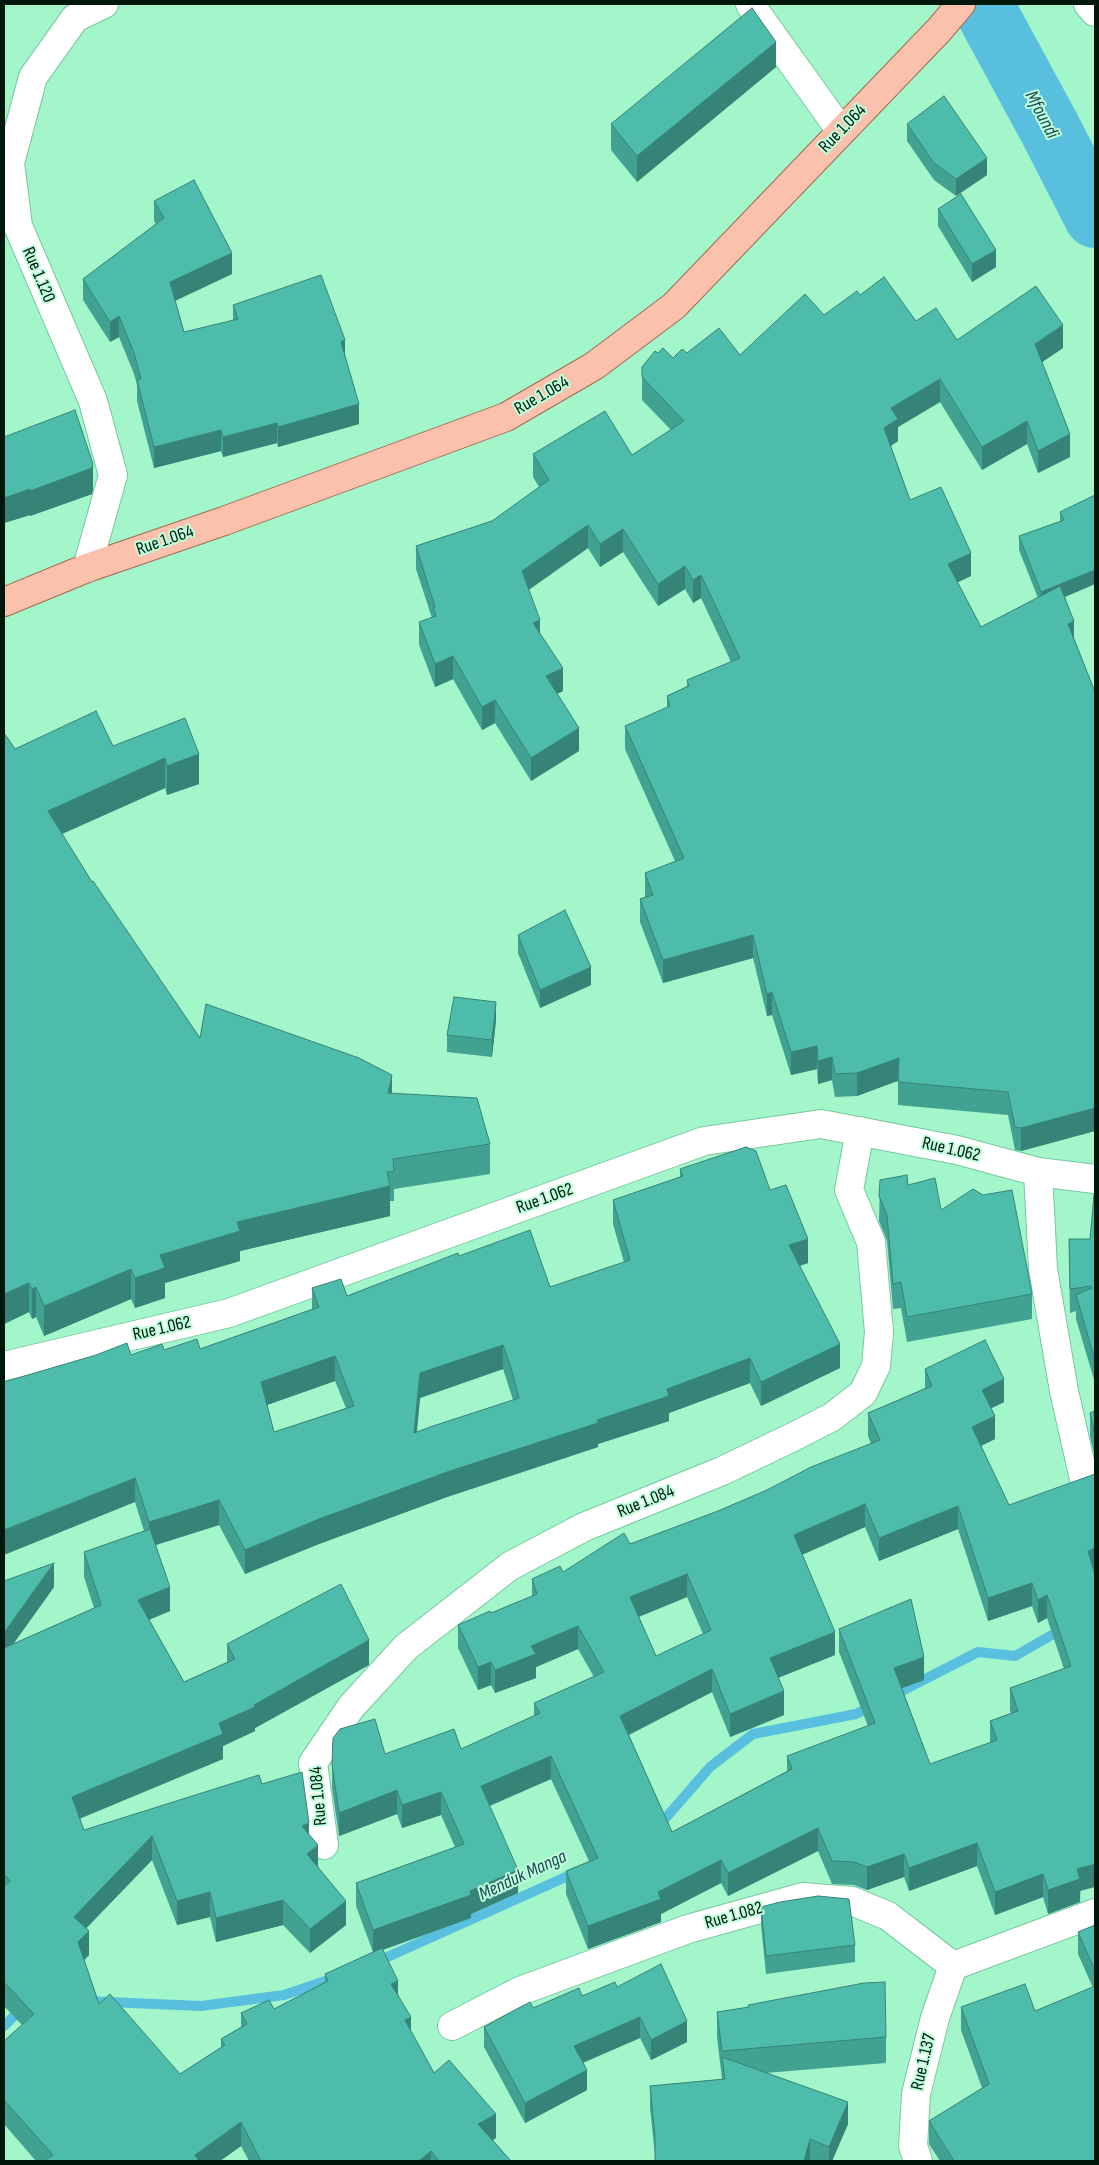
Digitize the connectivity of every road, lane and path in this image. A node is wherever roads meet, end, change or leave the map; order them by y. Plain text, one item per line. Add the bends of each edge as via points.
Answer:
1 (104, 4) edge
2 (750, 4) edge
3 (961, 4) edge
4 (1088, 4) edge
5 (1095, 12) edge
6 (841, 132) junction
7 (87, 568) junction
8 (4, 602) edge
9 (860, 1130) junction
10 (1038, 1172) junction
11 (1095, 1178) edge
12 (4, 1366) edge
13 (1084, 1479) edge
14 (324, 1845) dead end
15 (1095, 1913) edge
16 (953, 1966) junction
17 (452, 2026) dead end
18 (918, 2161) edge

1 - 7 street, Rue 1.120 via 75,18 33,77 10,163 18,226 93,401 113,475
2 - 6 street
3 - 6 main road, Rue 1.064
4 - 5 street
6 - 7 main road, Rue 1.064 via 674,306 594,366 514,413 224,521
7 - 8 main road, Rue 1.064
9 - 10 street, Rue 1.062 via 957,1150
9 - 12 street, Rue 1.062 via 821,1124 704,1141 229,1313
9 - 14 street, Rue 1.084 via 849,1190 871,1242 879,1332 876,1366 863,1393 832,1417 793,1437 722,1471 584,1527 510,1566 406,1646 351,1707 313,1762
10 - 11 street, Rue 1.062
10 - 13 street via 1043,1268 1064,1391
15 - 16 street
16 - 17 street, Rue 1.082 via 888,1916 852,1902 803,1896 688,1929 520,1991
16 - 18 street, Rue 1.137 via 935,2018 916,2094 913,2146

